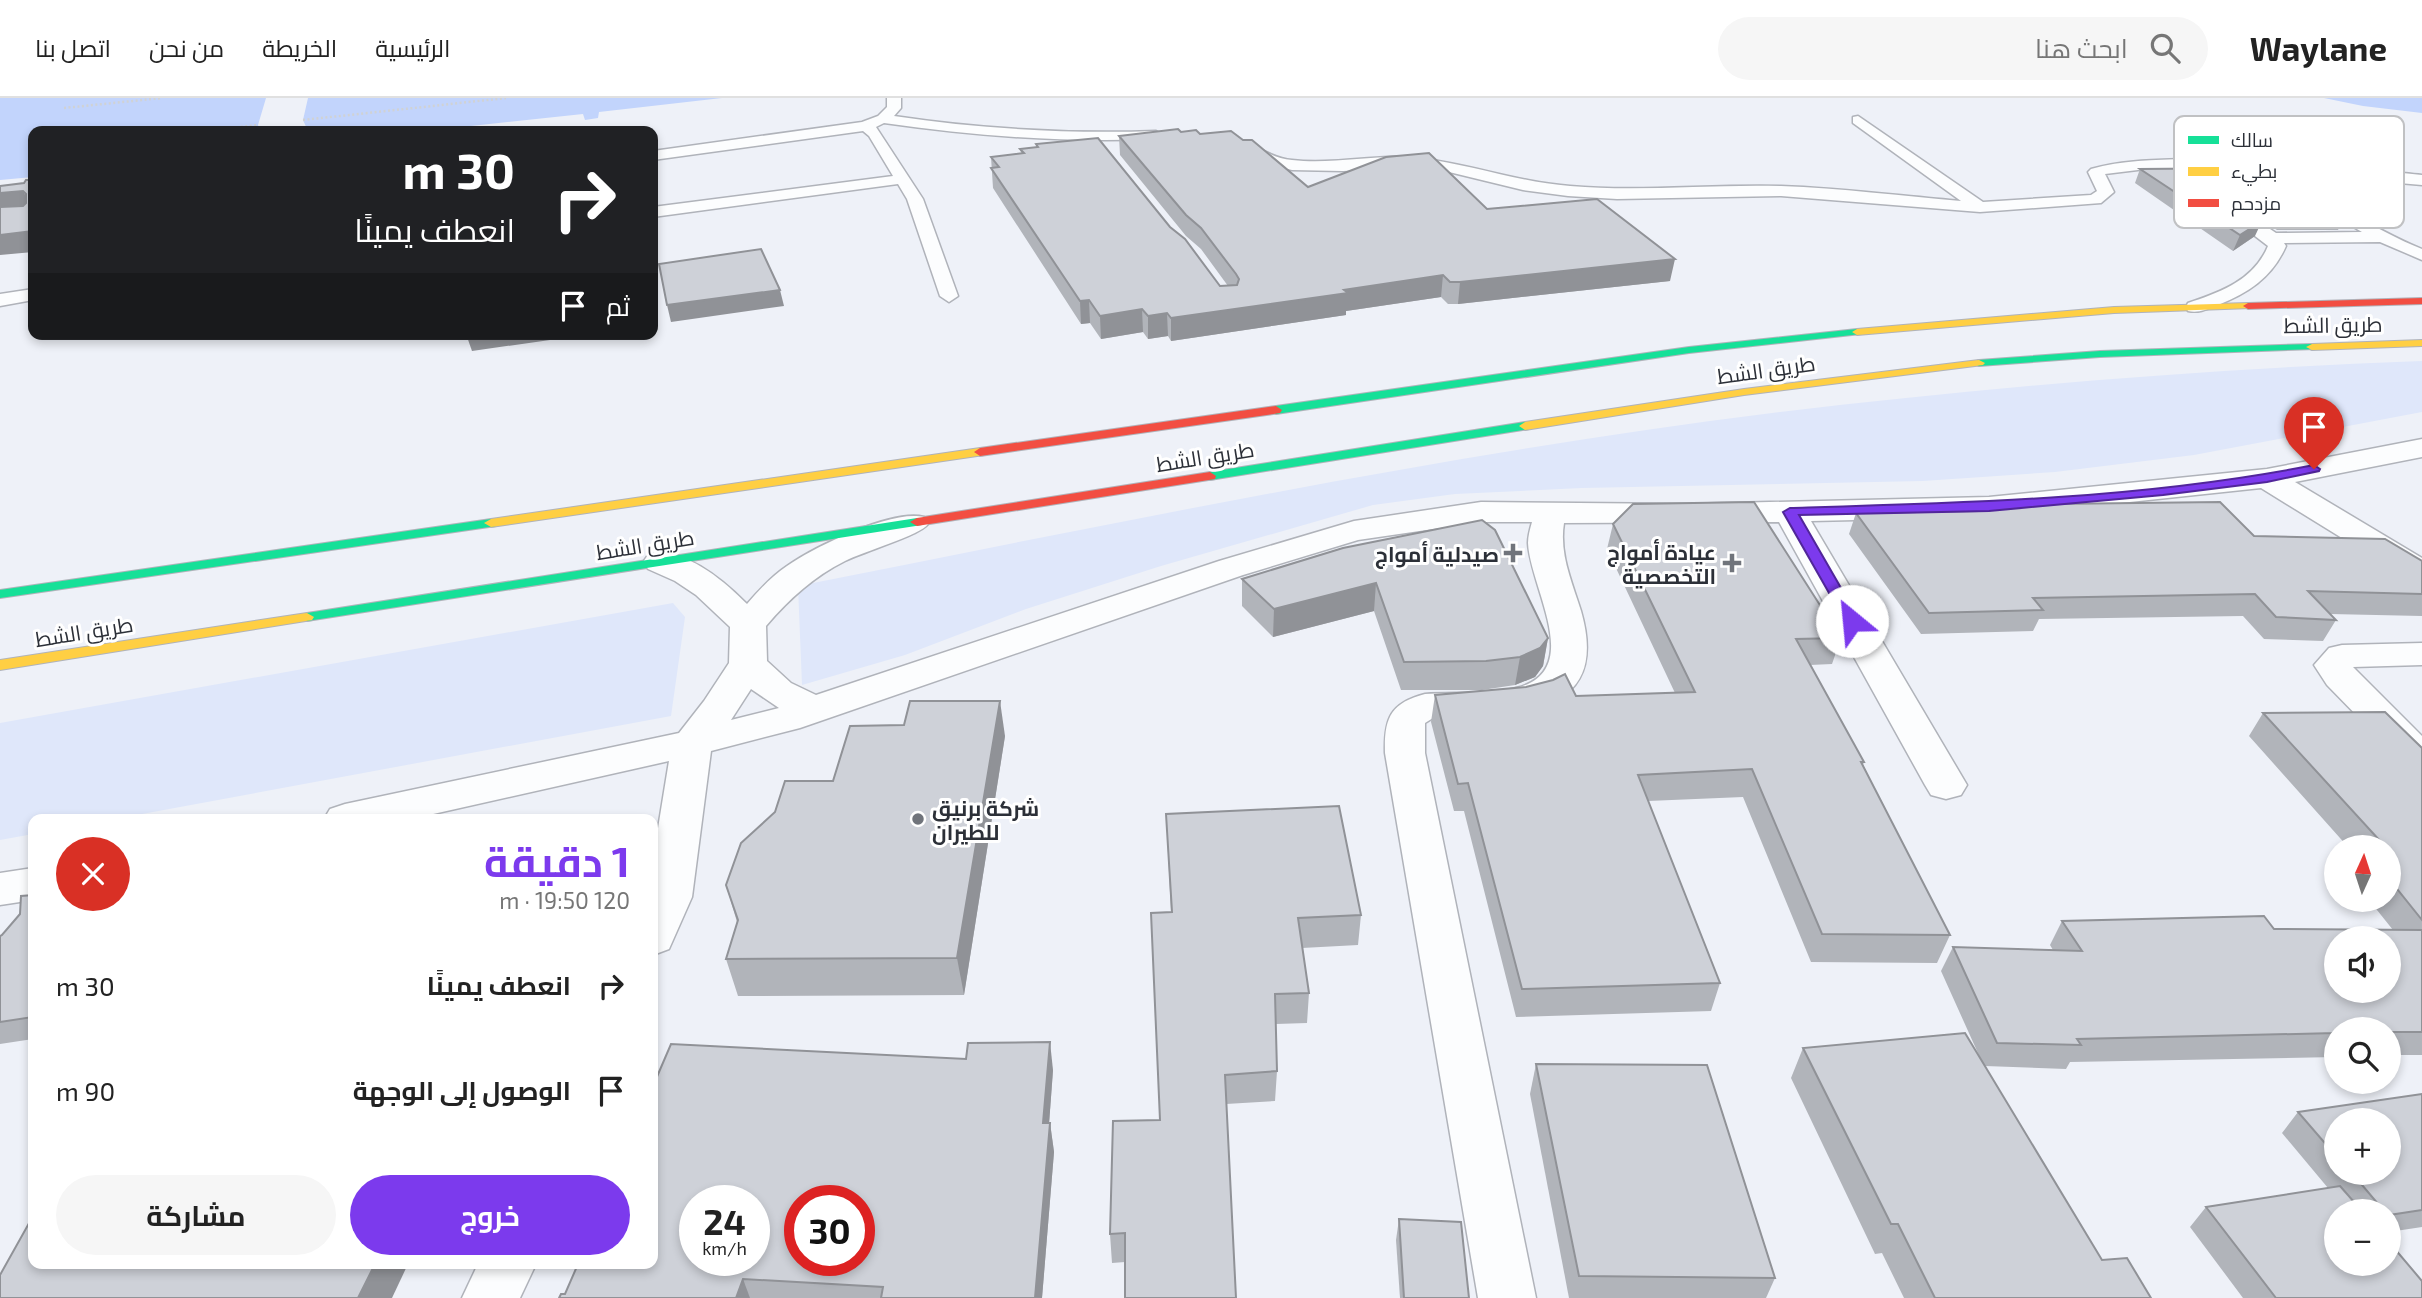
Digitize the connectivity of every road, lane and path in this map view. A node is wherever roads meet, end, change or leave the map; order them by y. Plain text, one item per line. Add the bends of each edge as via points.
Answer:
1 (162, 98) edge
2 (506, 98) edge
3 (894, 98) edge
4 (64, 108) dead end
5 (883, 119) junction
6 (303, 120) dead end
7 (1858, 120) dead end
8 (258, 125) dead end
9 (249, 126) edge
10 (866, 126) junction
11 (1172, 135) edge
12 (1228, 140) edge
13 (658, 155) edge
14 (2174, 164) edge
15 (903, 178) junction
16 (2404, 178) edge
17 (2422, 180) edge
18 (1980, 207) junction
19 (658, 211) edge
20 (2258, 228) edge
21 (2365, 228) edge
22 (2382, 237) junction
23 (2273, 238) junction
24 (2422, 255) edge
25 (28, 296) edge
26 (949, 296) dead end
27 (0, 300) edge
28 (2422, 301) edge
29 (2195, 307) junction
30 (2422, 343) edge
31 (2422, 448) edge
32 (2267, 478) junction
33 (1550, 512) junction
34 (1790, 512) junction
35 (912, 524) junction
36 (660, 562) junction
37 (2422, 573) edge
38 (0, 594) edge
39 (748, 625) junction
40 (2422, 654) edge
41 (748, 663) junction
42 (0, 665) edge
43 (816, 709) junction
44 (692, 743) junction
45 (2422, 759) edge
46 (1945, 785) dead end
47 (368, 814) edge
48 (28, 890) edge
49 (14, 907) edge
50 (658, 924) edge
51 (505, 1269) edge
52 (491, 1298) edge
53 (1507, 1298) edge

1 - 4 path
2 - 6 path
3 - 5 lane via 894,108
5 - 10 lane
5 - 11 lane via 1099,143
7 - 18 lane
8 - 9 path
10 - 13 lane
10 - 15 lane
12 - 18 lane via 1292,165 1415,162 1568,191 1781,191
14 - 18 lane via 2096,172 2106,192 2095,200
15 - 19 lane
15 - 26 lane via 915,199
16 - 17 lane
20 - 23 lane
21 - 22 lane
22 - 23 lane
22 - 24 lane
23 - 29 lane via 2277,250 2253,281
25 - 27 lane
28 - 29 highway, طريق الشط
29 - 38 highway, طريق الشط via 1902,327 1689,350
30 - 35 highway, طريق الشط via 2113,354 1956,365 1744,392
31 - 32 street
32 - 34 street via 1989,507
32 - 37 street
33 - 34 street
33 - 43 street via 1480,512 1354,531 1231,568
33 - 53 street via 1545,543 1573,645 1562,680 1550,690 1524,699 1425,706 1410,713 1404,725 1405,752
34 - 46 street
35 - 36 highway, طريق الشط
35 - 39 street via 832,554 770,598
36 - 39 street via 715,590
36 - 42 highway, طريق الشط
39 - 41 street
40 - 45 street via 2342,656 2333,664 2340,677
41 - 43 street via 777,692
41 - 44 street
43 - 44 street
44 - 47 street
44 - 50 street via 669,897
48 - 49 street
51 - 52 street

